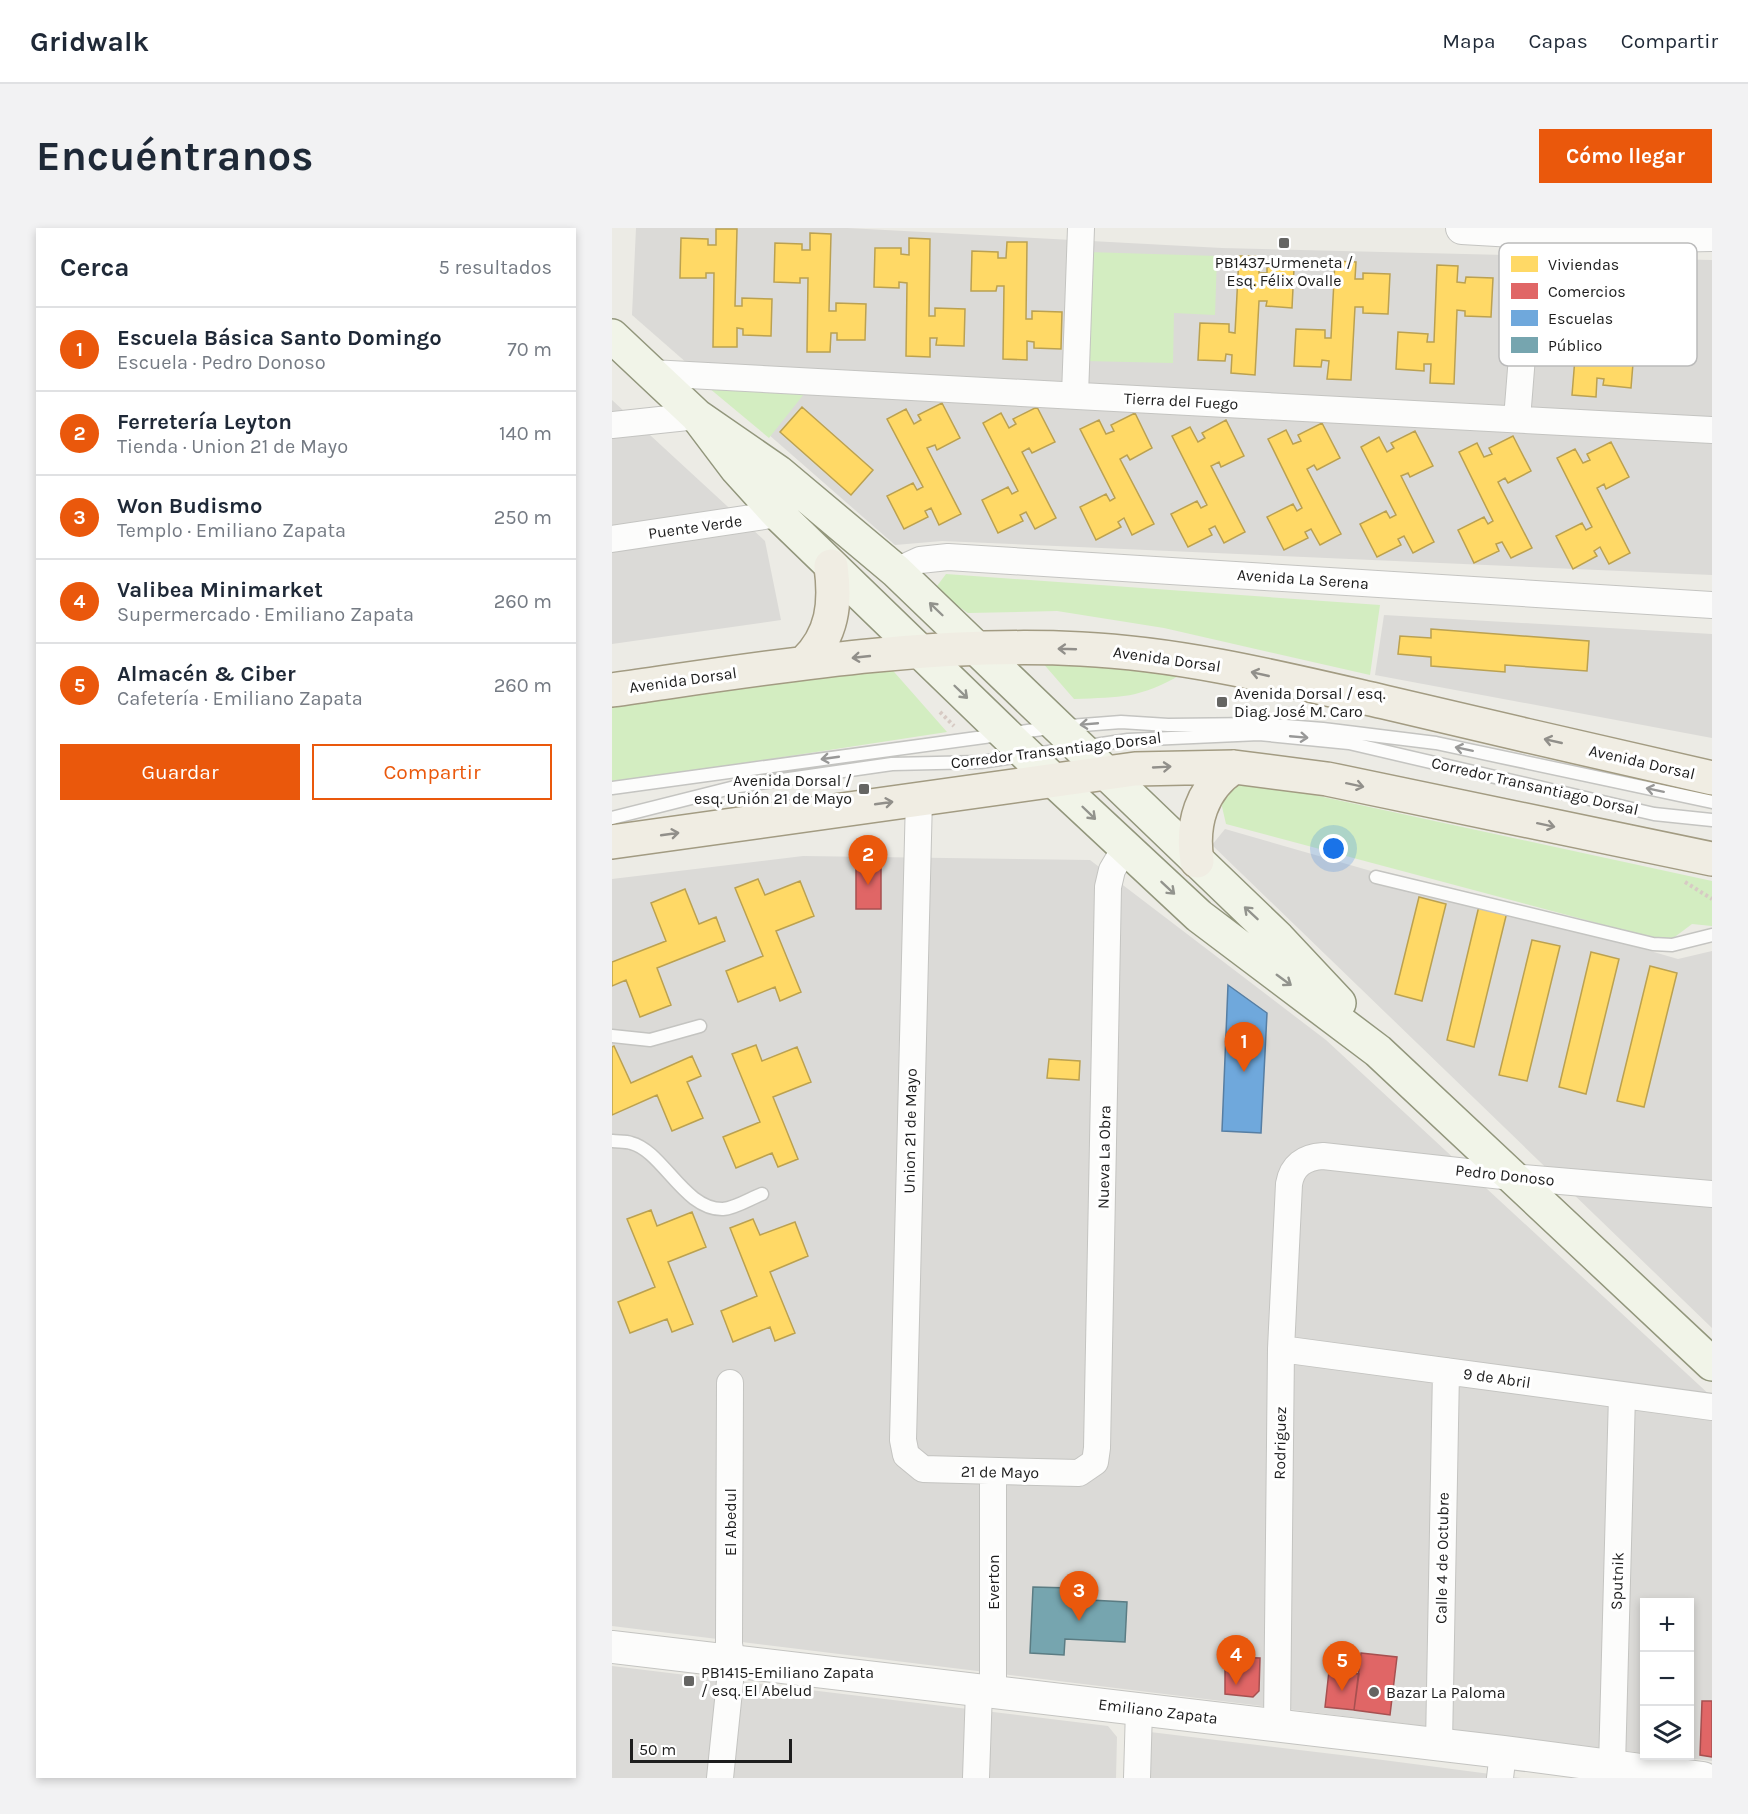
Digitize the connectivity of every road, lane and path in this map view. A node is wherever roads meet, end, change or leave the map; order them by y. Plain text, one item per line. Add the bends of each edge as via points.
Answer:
1 (1081, 228) edge
2 (1462, 228) edge
3 (1544, 231) edge
4 (1712, 235) edge
5 (612, 332) edge
6 (1525, 366) edge
7 (651, 373) junction
8 (1074, 395) junction
9 (696, 416) junction
10 (1518, 419) junction
11 (612, 425) edge
12 (1712, 430) edge
13 (778, 514) junction
14 (612, 539) edge
15 (831, 566) junction
16 (896, 571) junction
17 (1712, 605) edge
18 (979, 649) junction
19 (919, 651) junction
20 (805, 662) junction
21 (612, 690) edge
22 (1067, 736) junction
23 (1016, 744) junction
24 (1234, 767) junction
25 (1103, 772) junction
26 (1712, 778) edge
27 (1052, 779) junction
28 (612, 788) edge
29 (919, 798) junction
30 (1712, 802) edge
31 (612, 818) edge
32 (1712, 820) edge
33 (612, 842) edge
34 (1125, 848) junction
35 (1712, 860) edge
36 (1197, 861) junction
37 (1376, 877) dead end
38 (1712, 935) edge
39 (700, 1026) dead end
40 (612, 1036) edge
41 (1378, 1051) junction
42 (612, 1141) edge
43 (1299, 1163) joint
44 (1512, 1177) junction
45 (762, 1194) dead end
46 (1712, 1194) edge
47 (1281, 1349) junction
48 (1712, 1364) edge
49 (1446, 1371) junction
50 (730, 1383) dead end
51 (1622, 1395) junction
52 (1712, 1407) edge
53 (911, 1461) joint
54 (1090, 1467) joint
55 (993, 1471) junction
56 (612, 1647) edge
57 (732, 1662) junction
58 (986, 1691) junction
59 (1140, 1709) junction
60 (1277, 1725) junction
61 (1439, 1744) junction
62 (1502, 1765) edge
63 (1612, 1766) junction
64 (1695, 1777) edge
65 (720, 1778) edge
66 (976, 1778) edge
67 (1137, 1778) edge

1 - 8 street
2 - 3 street
3 - 4 street via 1636,237
5 - 7 main road
6 - 10 street
7 - 8 street, Tierra del Fuego
7 - 9 main road
8 - 10 street, Tierra del Fuego
9 - 11 street
9 - 13 main road
9 - 16 main road via 787,479
10 - 12 street, Tierra del Fuego
13 - 14 street, Puente Verde
13 - 15 main road
15 - 19 main road
15 - 20 main road via 832,615 822,640
16 - 17 street, Avenida La Serena via 920,560 948,557
18 -> 16 main road
18 - 19 main road, Avenida Dorsal
18 - 22 main road
26 -> 18 main road, Avenida Dorsal via 1229,667 1102,651
19 -> 20 main road, Avenida Dorsal
19 -> 23 main road
20 - 21 main road, Avenida Dorsal
22 - 23 lane, Corredor Transantiago Dorsal
22 - 23 lane, Corredor Transantiago Dorsal
22 - 25 main road
30 -> 22 lane, Corredor Transantiago Dorsal via 1436,743 1323,729 1121,722
22 -> 32 lane, Corredor Transantiago Dorsal via 1259,734 1304,738 1389,751 1654,814
23 - 27 main road
23 -> 28 lane, Corredor Transantiago Dorsal
23 - 31 lane, Corredor Transantiago Dorsal via 967,764 892,764 739,786
25 -> 24 main road
24 -> 35 main road via 1327,779
24 - 36 main road via 1215,784 1199,813 1194,839
25 - 27 main road
25 - 36 main road
27 - 29 main road
27 -> 34 main road
33 -> 29 main road
29 - 53 street, Union 21 de Mayo via 903,1440
34 -> 41 main road via 1215,930
34 - 54 street, Nueva La Obra via 1108,886 1097,1448
41 -> 36 main road via 1311,971
37 - 38 lane via 1653,944 1672,945
39 - 40 lane via 650,1040
41 - 44 main road
42 - 45 lane via 632,1143 642,1149 702,1204 713,1208 726,1209
43 - 44 street, Pedro Donoso via 1323,1156
43 - 47 street, Rodriguez via 1289,1184
44 - 46 street, Pedro Donoso
44 - 48 main road
47 - 49 street, 9 de Abril
47 - 60 street, Rodriguez
49 - 51 street, 9 de Abril
49 - 61 street, Calle 4 de Octubre
50 - 57 street, El Abedul
51 - 52 street, 9 de Abril
51 - 63 street, Sputnik
53 - 55 street, 21 de Mayo via 930,1470
54 - 55 street, 21 de Mayo via 1079,1473
55 - 58 street, Everton
56 - 57 street, Emiliano Zapata
57 - 58 street, Emiliano Zapata
57 - 65 street, El Abedul
58 - 59 street, Emiliano Zapata
58 - 66 street, Everton
59 - 60 street, Emiliano Zapata
59 - 67 street
60 - 61 street, Emiliano Zapata
61 - 62 street, Emiliano Zapata
62 - 63 street, Emiliano Zapata
63 - 64 street, Emiliano Zapata

